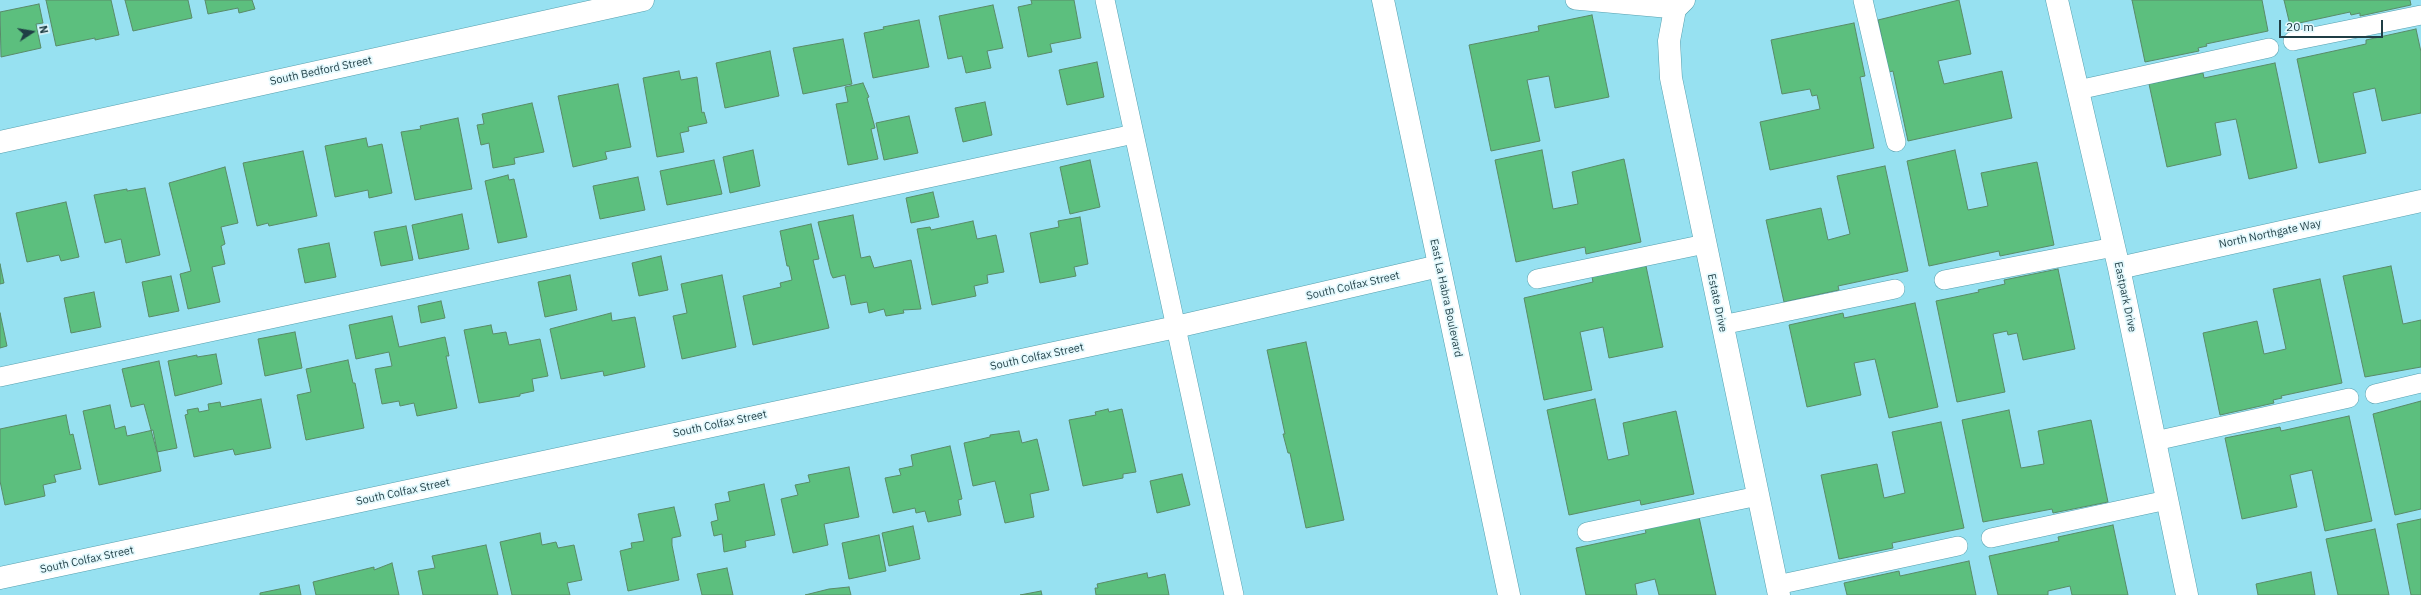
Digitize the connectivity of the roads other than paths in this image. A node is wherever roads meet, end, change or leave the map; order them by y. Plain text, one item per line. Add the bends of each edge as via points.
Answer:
1 (643, 0) edge
2 (1105, 0) edge
3 (1383, 0) edge
4 (1575, 0) edge
5 (1863, 0) edge
6 (2057, 0) edge
7 (1680, 5) edge
8 (2421, 15) edge
9 (2293, 41) dead end
10 (2269, 48) dead end
11 (2078, 90) junction
12 (1134, 134) junction
13 (0, 142) edge
14 (1896, 142) dead end
15 (2421, 201) edge
16 (1705, 244) junction
17 (2116, 257) junction
18 (1439, 266) junction
19 (1537, 279) dead end
20 (1944, 280) dead end
21 (1896, 289) dead end
22 (1722, 326) junction
23 (1176, 327) junction
24 (0, 377) edge
25 (2421, 383) edge
26 (2375, 394) dead end
27 (2349, 398) dead end
28 (2155, 441) junction
29 (1758, 496) junction
30 (2167, 500) junction
31 (1587, 532) dead end
32 (1991, 538) dead end
33 (1958, 546) dead end
34 (0, 578) edge
35 (1778, 590) edge
36 (1234, 595) edge
37 (1509, 595) edge
38 (2187, 595) edge

1 - 13 street, South Bedford Street
2 - 12 lane
3 - 18 street, East La Habra Boulevard
4 - 7 lane
5 - 14 lane
6 - 11 street, Eastpark Drive
7 - 16 street, Estate Drive via 1669,41 1671,78
8 - 9 lane
10 - 11 lane
11 - 17 street, Eastpark Drive
12 - 23 lane
12 - 24 lane
15 - 17 street, North Northgate Way
16 - 19 lane
16 - 22 street, Estate Drive
17 - 20 lane
17 - 28 street, Eastpark Drive
18 - 23 street, South Colfax Street
18 - 37 street, East La Habra Boulevard
21 - 22 lane
22 - 29 street, Estate Drive
23 - 34 street, South Colfax Street
23 - 36 lane
25 - 26 lane
27 - 28 lane
28 - 30 street, Eastpark Drive
29 - 31 lane
29 - 35 street, Estate Drive
30 - 32 lane
30 - 38 street, Eastpark Drive
33 - 35 lane

